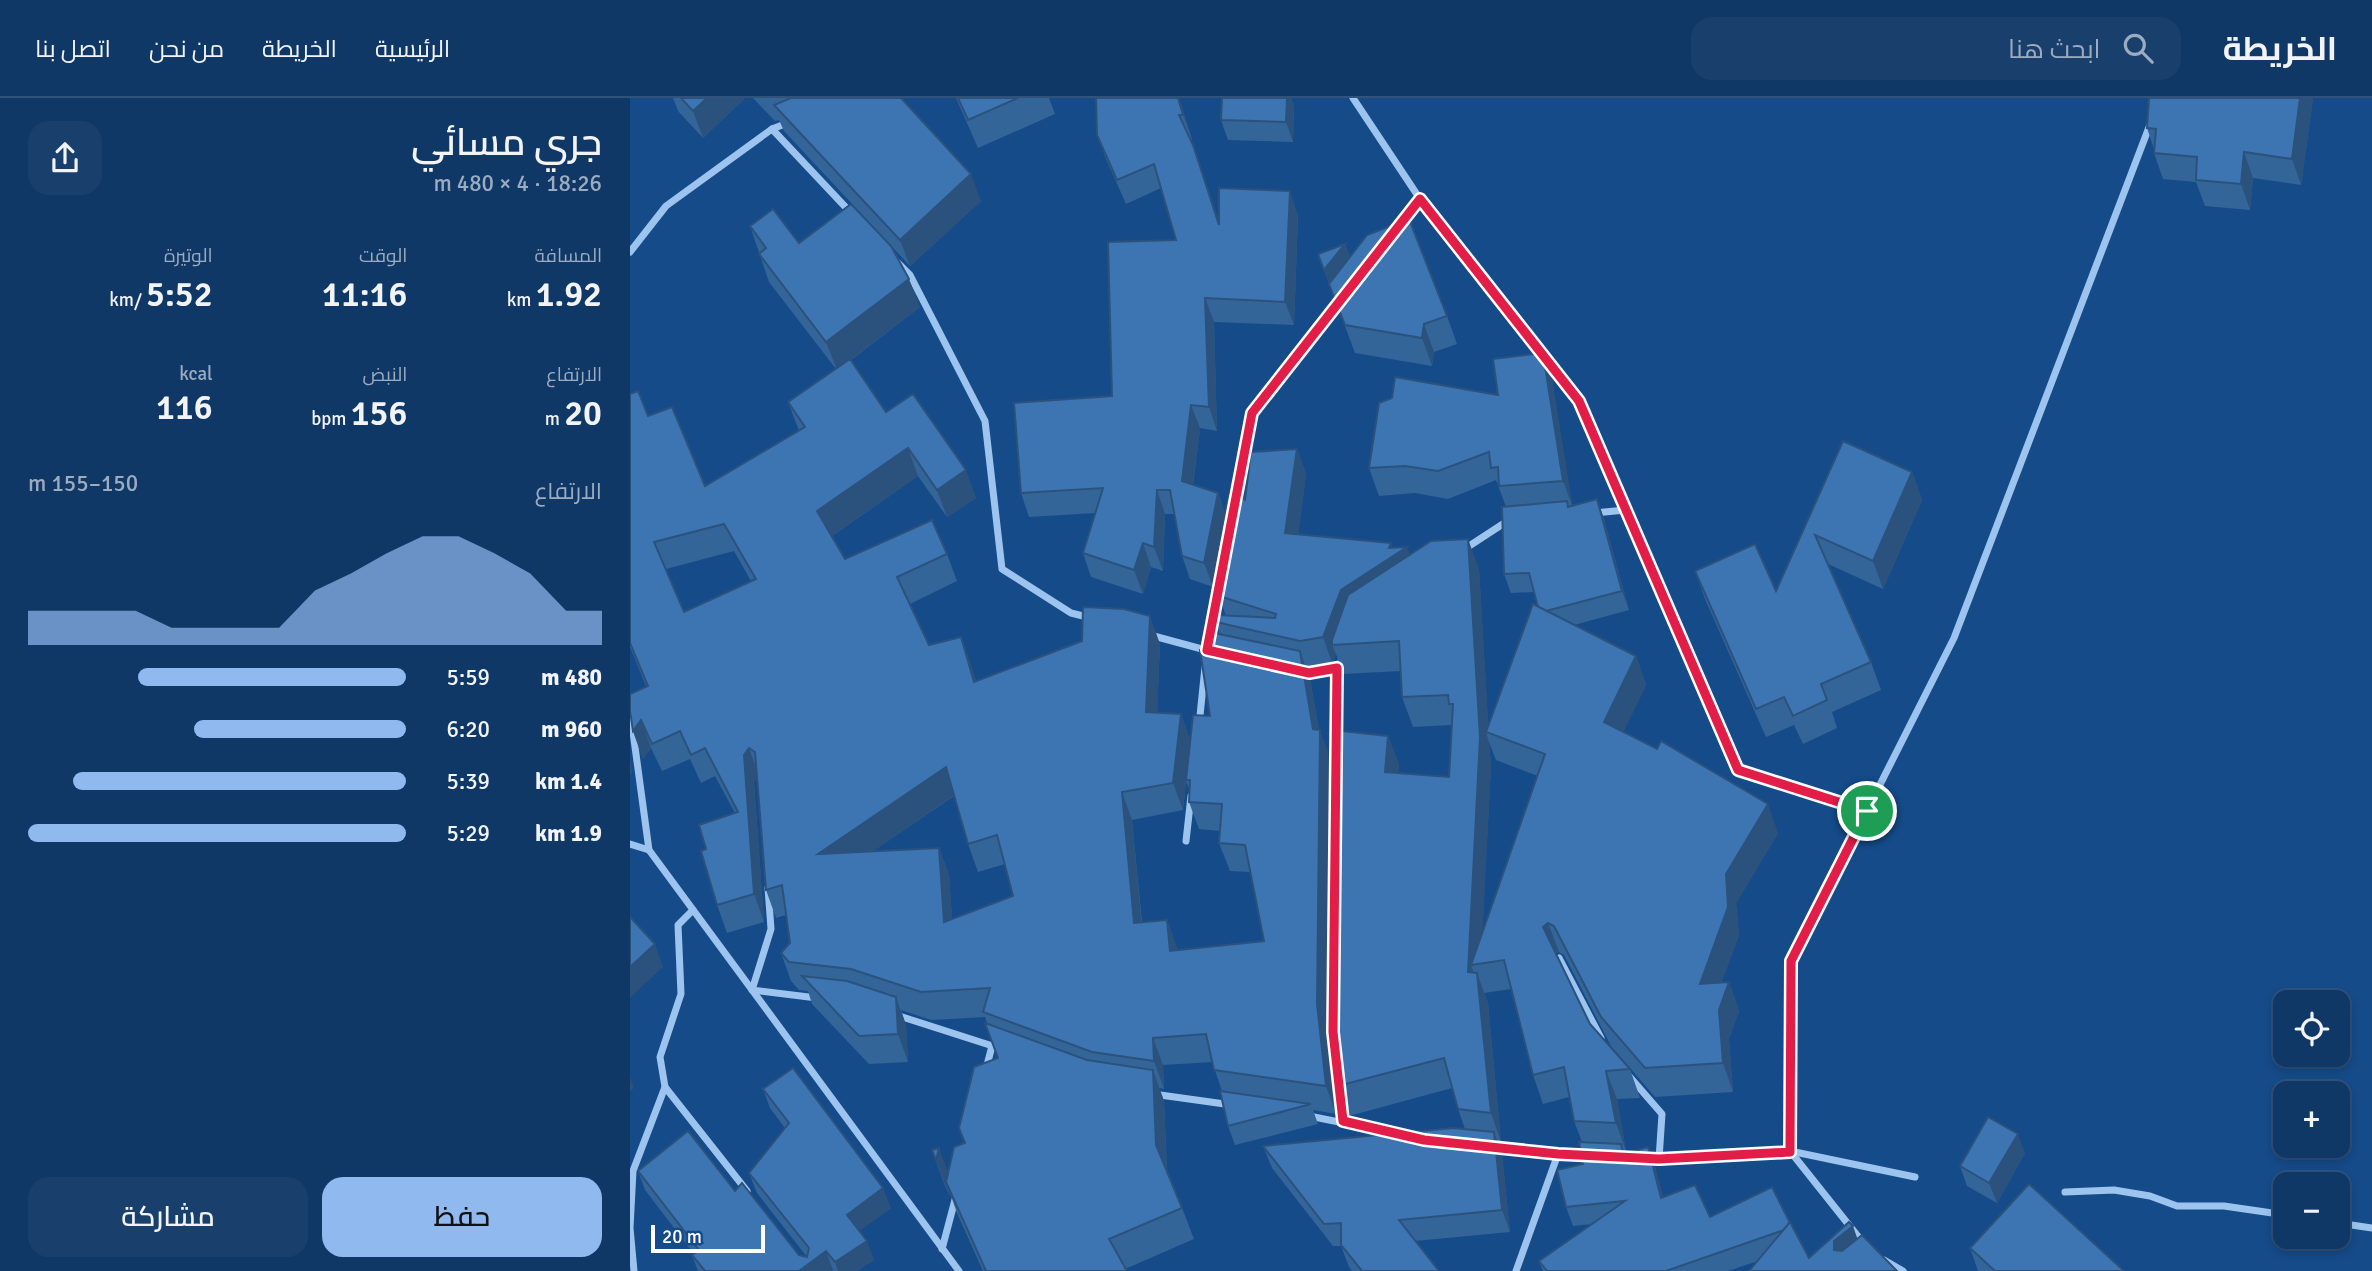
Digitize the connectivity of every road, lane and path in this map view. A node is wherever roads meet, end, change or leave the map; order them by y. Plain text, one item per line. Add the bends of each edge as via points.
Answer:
1 (1353, 98) edge
2 (2155, 111) edge
3 (795, 120) edge
4 (772, 129) junction
5 (1420, 199) junction
6 (855, 216) edge
7 (1395, 231) edge
8 (630, 252) edge
9 (891, 255) edge
10 (1345, 295) edge
11 (1626, 510) junction
12 (1587, 513) edge
13 (1232, 519) edge
14 (1521, 519) edge
15 (1453, 556) edge
16 (1222, 571) edge
17 (1096, 620) edge
18 (1145, 633) edge
19 (1207, 650) junction
20 (1220, 653) edge
21 (1341, 656) edge
22 (1337, 668) junction
23 (1296, 670) edge
24 (630, 710) edge
25 (1198, 732) edge
26 (1336, 749) edge
27 (1192, 786) edge
28 (1867, 811) junction
29 (1186, 841) dead end
30 (630, 844) edge
31 (649, 850) junction
32 (767, 876) edge
33 (693, 910) junction
34 (1559, 958) edge
35 (752, 990) junction
36 (832, 1000) edge
37 (886, 1012) edge
38 (992, 1046) junction
39 (1606, 1049) edge
40 (1016, 1055) edge
41 (1622, 1068) edge
42 (1338, 1070) edge
43 (985, 1072) edge
44 (665, 1087) junction
45 (1142, 1092) edge
46 (1236, 1106) edge
47 (1303, 1115) edge
48 (1343, 1121) junction
49 (1410, 1137) edge
50 (1478, 1146) edge
51 (1790, 1152) junction
52 (1558, 1154) junction
53 (1596, 1156) edge
54 (1634, 1158) edge
55 (1659, 1159) junction
56 (1915, 1177) dead end
57 (2064, 1192) dead end
58 (957, 1193) edge
59 (751, 1195) edge
60 (2273, 1213) edge
61 (2350, 1225) edge
62 (2372, 1228) edge
63 (942, 1249) junction
64 (634, 1271) edge
65 (959, 1271) edge
66 (1517, 1271) edge
67 (1903, 1271) edge

1 - 5 street
2 - 28 street via 1954,638
3 - 4 street
4 - 6 street
4 - 8 street via 666,206
5 - 7 street
5 - 11 street via 1579,401
9 - 17 street via 909,275 985,421 1002,569 1071,613
10 - 13 street via 1252,413
11 - 12 street
11 - 28 street via 1738,770
14 - 15 street via 1508,520
16 - 19 street
18 - 19 street
19 - 20 street
19 - 25 street
21 - 22 street
22 - 23 street via 1309,673
22 - 26 street
24 - 31 street
27 - 29 street
28 - 51 street via 1791,961
30 - 31 street
31 - 33 street
32 - 35 street via 771,929
33 - 35 street
33 - 44 street via 678,925 681,993 660,1057
34 - 39 street
35 - 36 street
35 - 63 street
37 - 38 street
38 - 40 street
38 - 43 street
41 - 55 street via 1662,1114
42 - 48 street
44 - 59 street
44 - 64 street via 634,1171 630,1228
45 - 46 street
47 - 48 street
48 - 49 street
50 - 52 street
51 - 55 street
51 - 56 street
51 - 67 street via 1871,1253
52 - 53 street
52 - 66 street
54 - 55 street
57 - 60 street via 2114,1190 2177,1206
58 - 63 street
61 - 62 street
63 - 65 street

